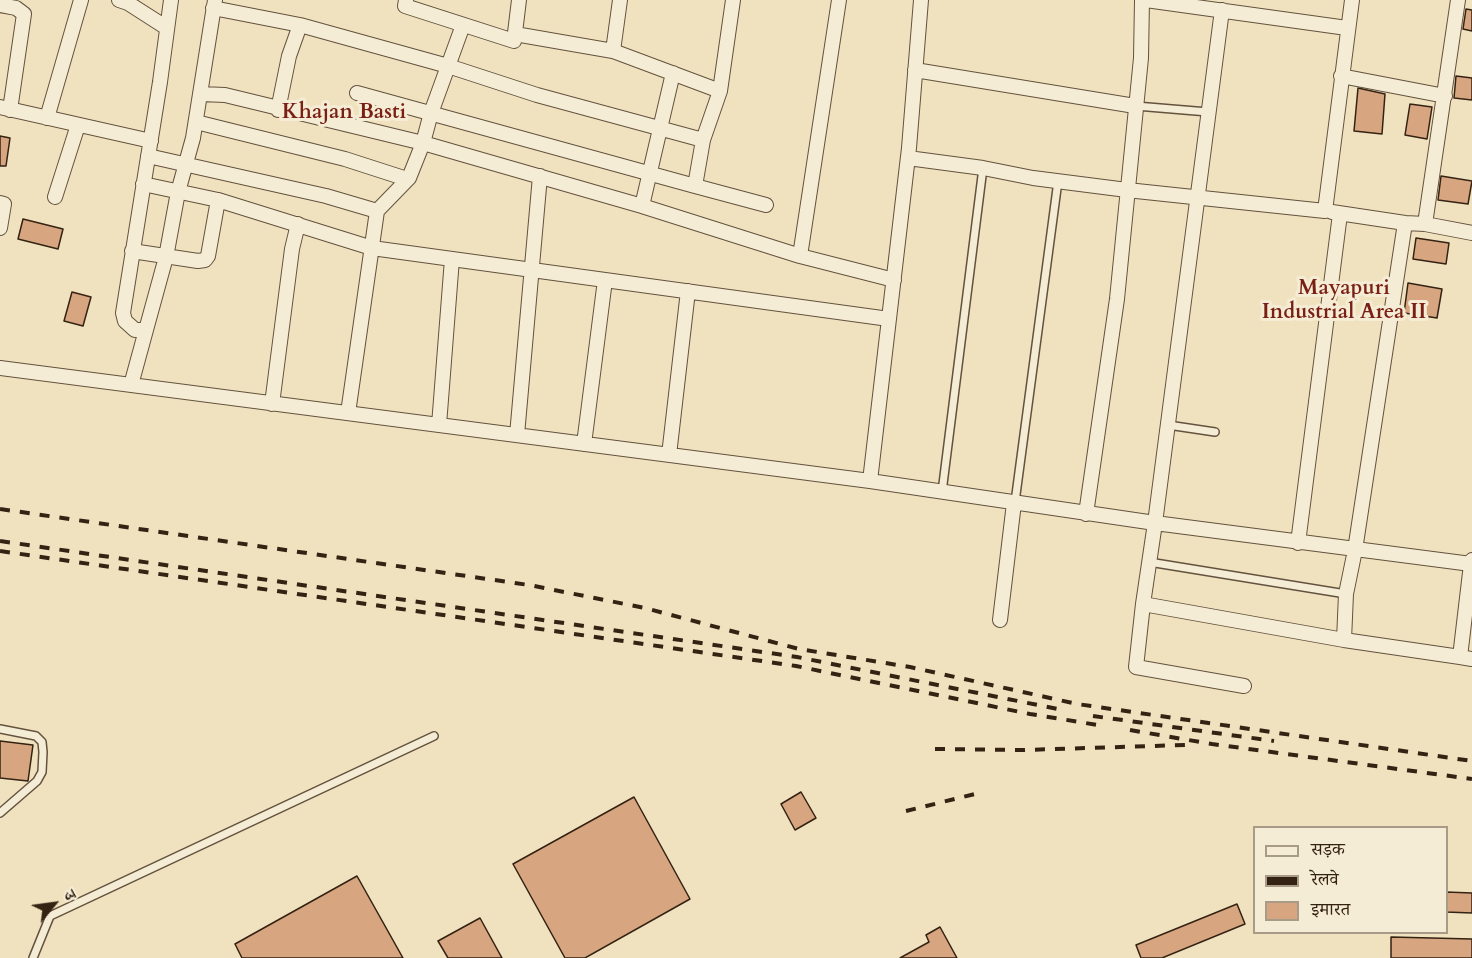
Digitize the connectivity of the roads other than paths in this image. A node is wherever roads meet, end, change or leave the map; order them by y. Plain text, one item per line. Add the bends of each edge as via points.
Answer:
1 (81, 0) edge
2 (119, 0) edge
3 (171, 0) edge
4 (406, 0) edge
5 (519, 0) edge
6 (620, 0) edge
7 (733, 0) edge
8 (839, 0) edge
9 (921, 0) edge
10 (1142, 0) edge
11 (1146, 0) edge
12 (1352, 0) edge
13 (1458, 0) edge
14 (214, 4) edge
15 (0, 5) edge
16 (1239, 6) edge
17 (1222, 10) junction
18 (300, 25) junction
19 (463, 25) junction
20 (166, 28) junction
21 (1347, 28) junction
22 (515, 34) junction
23 (614, 51) junction
24 (448, 66) junction
25 (915, 70) junction
26 (673, 73) junction
27 (1341, 76) junction
28 (720, 91) junction
29 (357, 93) dead end
30 (201, 94) junction
31 (1445, 96) junction
32 (1135, 106) junction
33 (5, 108) edge
34 (278, 110) junction
35 (1208, 112) junction
36 (431, 113) junction
37 (47, 118) junction
38 (196, 122) junction
39 (78, 125) junction
40 (661, 129) junction
41 (703, 140) junction
42 (151, 141) junction
43 (423, 143) junction
44 (148, 156) junction
45 (908, 158) junction
46 (186, 164) junction
47 (983, 168) junction
48 (648, 174) junction
49 (540, 176) junction
50 (407, 179) junction
51 (1058, 181) junction
52 (143, 184) junction
53 (694, 186) junction
54 (1127, 190) junction
55 (178, 192) junction
56 (55, 197) dead end
57 (1197, 198) junction
58 (218, 200) junction
59 (0, 203) edge
60 (766, 205) dead end
61 (642, 206) junction
62 (377, 211) junction
63 (1325, 211) junction
64 (1340, 214) junction
65 (1406, 223) junction
66 (298, 224) junction
67 (1425, 224) junction
68 (0, 228) edge
69 (1472, 233) edge
70 (372, 248) junction
71 (132, 251) junction
72 (800, 256) junction
73 (166, 257) junction
74 (452, 259) junction
75 (532, 270) junction
76 (606, 280) junction
77 (894, 280) junction
78 (688, 291) junction
79 (889, 319) junction
80 (146, 330) junction
81 (0, 368) edge
82 (131, 385) junction
83 (272, 404) junction
84 (348, 413) junction
85 (439, 425) junction
86 (1168, 425) junction
87 (1215, 432) dead end
88 (517, 435) junction
89 (584, 444) junction
90 (669, 455) junction
91 (870, 481) junction
92 (942, 492) junction
93 (1014, 503) junction
94 (1086, 514) junction
95 (1155, 523) junction
96 (1298, 543) junction
97 (1355, 550) junction
98 (1149, 562) junction
99 (1472, 562) edge
100 (1346, 594) junction
101 (1143, 604) junction
102 (1000, 620) dead end
103 (1344, 640) junction
104 (1466, 658) edge
105 (1244, 686) dead end
106 (0, 729) edge
107 (434, 736) dead end
108 (0, 813) edge
109 (33, 958) edge

1 - 37 street
2 - 20 street
3 - 20 street
4 - 19 street via 405,6
5 - 22 street
6 - 23 street
7 - 28 street
8 - 72 street
9 - 25 street
10 - 32 street
11 - 17 street
12 - 21 street
13 - 31 street
14 - 18 street
14 - 30 street
15 - 33 street via 24,14
16 - 17 street
16 - 21 street
17 - 35 street
18 - 24 street
18 - 34 street
19 - 22 street via 514,41
19 - 24 street
20 - 42 street
21 - 27 street
22 - 23 street
23 - 26 street
24 - 36 street
24 - 40 street
25 - 32 street
25 - 45 street
26 - 28 street
26 - 40 street
27 - 31 street
27 - 63 street
28 - 41 street
29 - 36 street
30 - 34 street via 225,95
30 - 38 street
31 - 67 street
32 - 35 lane
32 - 54 street
33 - 37 street
34 - 43 street
35 - 57 street
36 - 43 street
36 - 48 street
37 - 39 street
38 - 46 street
38 - 50 street via 334,156
39 - 42 street
39 - 56 street
40 - 41 street
40 - 48 street
41 - 53 street
42 - 44 street
43 - 49 street
43 - 50 street
44 - 46 street
44 - 52 street
45 - 47 street
45 - 77 street
46 - 55 street
46 - 62 street
47 - 51 street
47 - 92 lane
48 - 53 street
48 - 61 street
49 - 61 street
49 - 75 street
50 - 62 street
51 - 54 street
51 - 93 lane
52 - 55 street
52 - 71 street
53 - 60 street
54 - 57 street
54 - 94 street via 1117,299
55 - 58 street
55 - 73 street
57 - 63 street
57 - 86 street
58 - 66 street
58 - 73 street via 205,260
59 - 68 street via 4,204
61 - 72 street
62 - 70 street
63 - 64 street
64 - 65 street
64 - 96 street
65 - 67 street
65 - 97 street
66 - 70 street
66 - 83 street
67 - 69 street
70 - 74 street
70 - 84 street
71 - 73 street
71 - 80 street via 123,313 135,330
72 - 77 street
73 - 80 street
74 - 75 street
74 - 85 street
75 - 76 street
75 - 88 street
76 - 78 street
76 - 89 street
77 - 79 street
78 - 79 street
78 - 90 street
79 - 91 street
80 - 82 street
81 - 82 street
82 - 83 street
83 - 84 street
84 - 85 street
85 - 88 street
86 - 87 lane
86 - 95 street
88 - 89 street
89 - 90 street
90 - 91 street
91 - 92 street
92 - 93 street
93 - 94 street
93 - 102 street
94 - 95 street
95 - 96 street
95 - 98 street
96 - 97 street
97 - 99 street
97 - 100 street
98 - 100 lane
98 - 101 street
99 - 104 street
100 - 103 street
101 - 103 street
101 - 105 street via 1136,667
103 - 104 street
106 - 108 lane via 36,736 42,742 43,752 37,782
107 - 109 lane via 50,916

